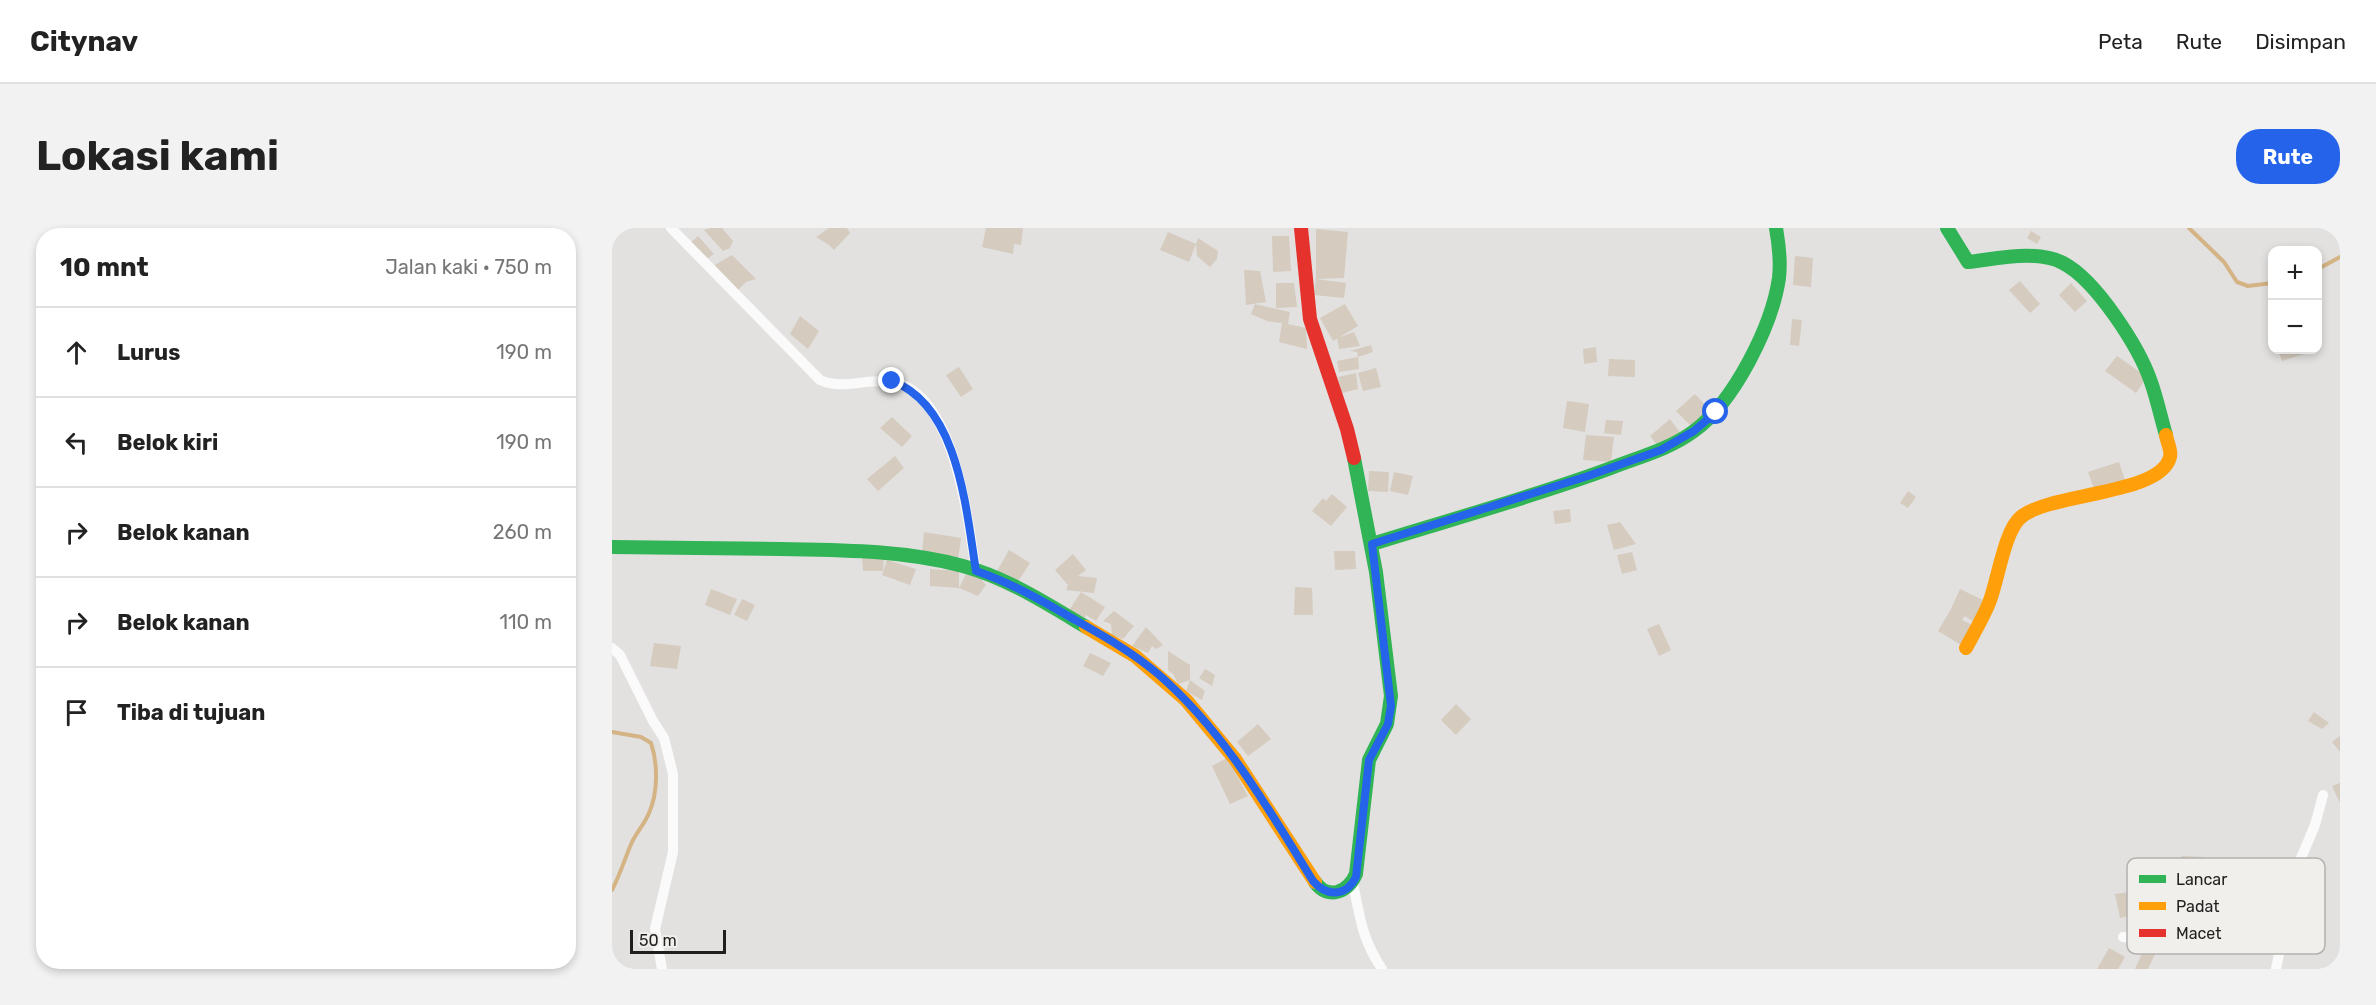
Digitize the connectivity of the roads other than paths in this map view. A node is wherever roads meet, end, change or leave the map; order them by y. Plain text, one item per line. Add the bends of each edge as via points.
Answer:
1 (671, 228) edge
2 (1301, 228) edge
3 (1776, 228) edge
4 (1947, 228) edge
5 (1372, 544) junction
6 (612, 547) edge
7 (976, 571) junction
8 (612, 648) edge
9 (1966, 648) dead end
10 (2323, 795) dead end
11 (2301, 858) edge
12 (1353, 884) junction
13 (2123, 937) dead end
14 (2127, 937) edge
15 (2279, 954) edge
16 (662, 969) edge
17 (1382, 969) edge
18 (2276, 969) edge

1 - 7 street via 820,380 836,385 892,381 929,407 956,465
2 - 5 street via 1310,319 1347,429
3 - 5 street via 1781,277 1758,341 1741,379 1716,412 1694,431 1661,450 1588,476
4 - 9 street via 1968,262 2029,255 2062,262 2088,282 2127,333 2151,381 2171,455 2157,475 2137,484 2068,499 2022,517 2013,527 1989,603
5 - 12 street via 1391,706 1388,724 1369,760
6 - 7 street via 854,550 928,559
7 - 12 street via 1027,592 1107,638 1158,674 1186,700 1235,759 1319,888 1338,893
8 - 16 street via 664,738 673,774 673,852 655,928
10 - 11 street
12 - 17 street via 1363,936
13 - 14 street
15 - 18 street

